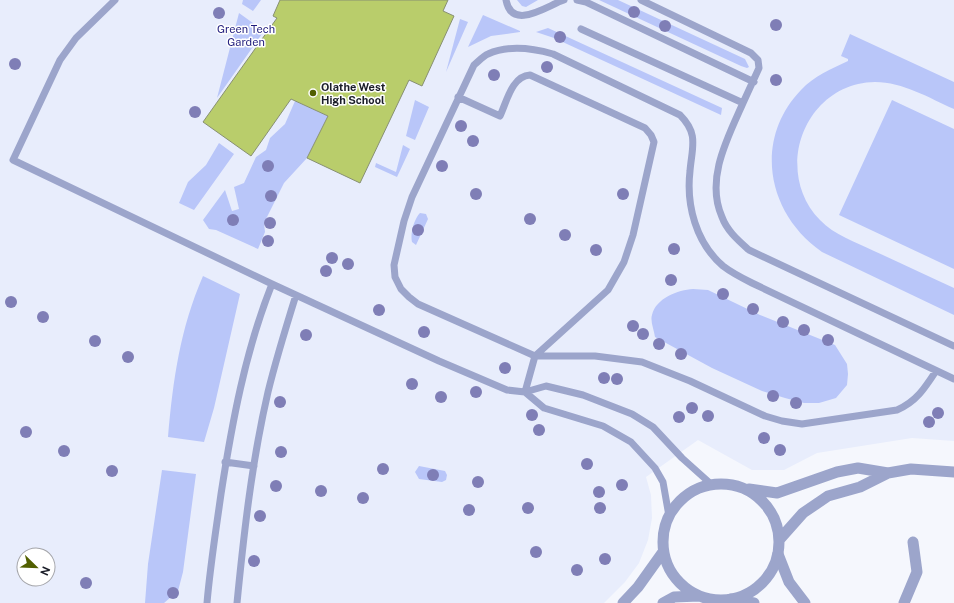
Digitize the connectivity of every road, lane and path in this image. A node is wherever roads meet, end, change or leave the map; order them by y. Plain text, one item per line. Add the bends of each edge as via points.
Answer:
1 (115, 0) edge
2 (506, 0) edge
3 (564, 0) edge
4 (577, 0) edge
5 (641, 0) edge
6 (581, 28) dead end
7 (754, 82) junction
8 (458, 97) junction
9 (744, 103) junction
10 (272, 284) junction
11 (296, 294) junction
12 (954, 346) edge
13 (535, 356) junction
14 (936, 370) junction
15 (954, 379) edge
16 (525, 392) junction
17 (225, 462) junction
18 (254, 466) junction
19 (954, 472) edge
20 (888, 473) junction
21 (711, 484) junction
22 (744, 488) junction
23 (669, 516) junction
24 (779, 540) junction
25 (913, 542) dead end
26 (663, 552) junction
27 (778, 554) junction
28 (699, 596) junction
29 (731, 599) junction
30 (207, 603) edge
31 (237, 603) edge
32 (623, 603) edge
33 (663, 603) edge
34 (754, 603) edge
35 (806, 603) edge
36 (904, 603) edge

1 - 10 lane via 76,38 60,60 13,160
2 - 3 lane via 513,12 523,17
4 - 7 lane
5 - 7 lane via 751,53 758,60 759,68
6 - 9 lane
7 - 9 lane
8 - 13 lane via 412,197 394,265 395,277 401,289 418,304
8 - 13 lane via 500,116 516,79 522,75 530,75 646,128 654,142 633,235 624,262 608,290
8 - 14 lane via 474,65 488,54 536,48 680,115 689,123 694,136 689,194 693,216 704,242 722,265 752,283
9 - 12 lane via 720,161 716,183 716,199 722,218 734,236 749,250 769,261
10 - 11 lane
10 - 17 lane via 251,342
11 - 16 lane via 446,364 507,390
11 - 18 lane via 268,392
13 - 14 lane via 595,356 642,362 765,416 802,424 897,410 908,406 924,390
13 - 16 lane
14 - 15 lane
16 - 21 lane via 546,386 583,395 632,414 653,427
16 - 23 lane via 544,408 603,426 631,442 655,468 663,482
17 - 18 lane
17 - 30 lane
18 - 31 lane
19 - 20 street via 911,469
20 - 22 street via 858,468 837,472 777,493
20 - 24 street via 860,486 828,496 803,513
21 - 22 street via 728,484
21 - 23 street via 694,490 679,501
22 - 24 street via 758,497 769,509 776,524
23 - 26 street via 663,533
24 - 27 street
25 - 36 street via 917,572
26 - 28 street via 670,571 682,586
26 - 32 street
27 - 29 street via 772,570 761,584 747,594
27 - 35 street via 789,582
28 - 29 street via 715,600
28 - 33 street via 674,597
29 - 34 street

